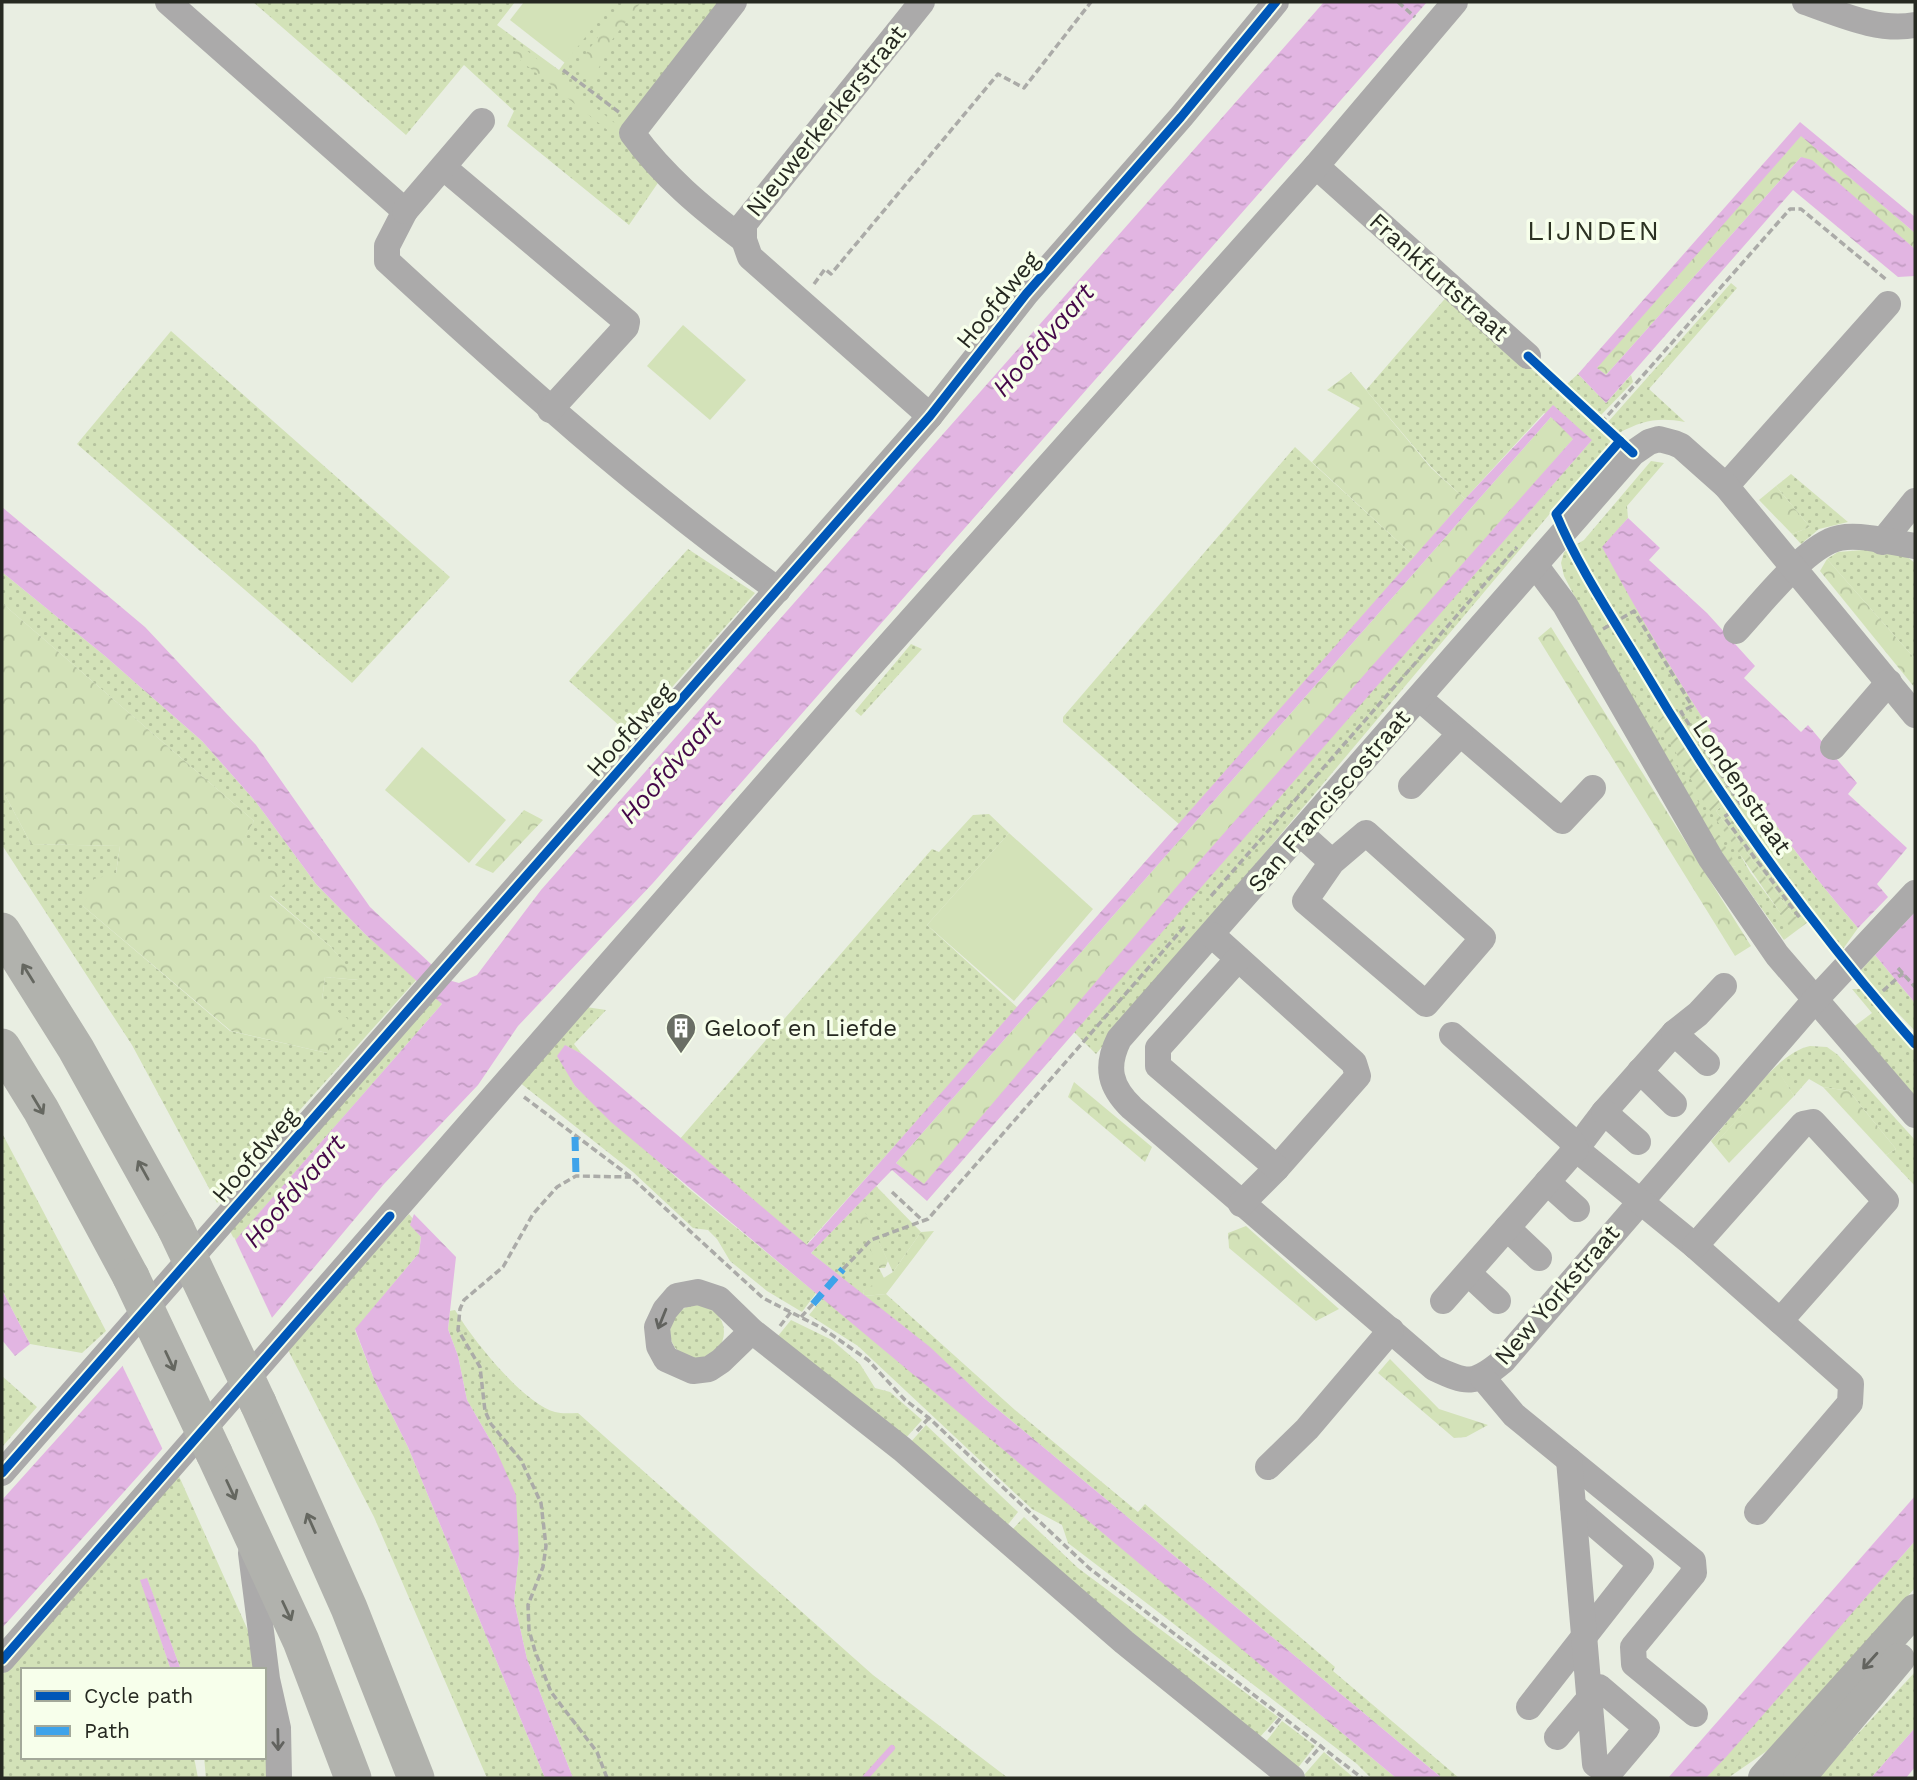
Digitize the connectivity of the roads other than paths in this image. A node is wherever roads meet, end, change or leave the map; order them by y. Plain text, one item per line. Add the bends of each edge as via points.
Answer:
1 (168, 2) edge
2 (734, 2) edge
3 (922, 2) edge
4 (1276, 2) edge
5 (1455, 2) edge
6 (1805, 2) edge
7 (1915, 25) edge
8 (482, 121) dead end
9 (1315, 166) junction
10 (443, 167) junction
11 (405, 211) junction
12 (744, 240) junction
13 (1890, 295) road end
14 (1528, 356) dead end
15 (550, 411) junction
16 (930, 416) junction
17 (1726, 486) junction
18 (1915, 501) edge
19 (1882, 542) junction
20 (1915, 546) edge
21 (1536, 566) junction
22 (1793, 570) junction
23 (778, 590) junction
24 (1736, 631) dead end
25 (1889, 682) junction
26 (1419, 698) junction
27 (1915, 716) edge
28 (1460, 734) junction
29 (1833, 747) dead end
30 (1411, 786) dead end
31 (1593, 788) dead end
32 (1301, 834) junction
33 (1332, 862) junction
34 (1915, 893) edge
35 (2, 932) edge
36 (1212, 935) junction
37 (1238, 959) junction
38 (1724, 986) dead end
39 (1814, 1001) junction
40 (1674, 1033) junction
41 (1452, 1035) dead end
42 (2, 1047) edge
43 (1707, 1063) dead end
44 (1640, 1071) junction
45 (1111, 1077) joint
46 (1674, 1104) dead end
47 (1604, 1112) junction
48 (1915, 1115) edge
49 (1638, 1142) dead end
50 (1576, 1149) junction
51 (1278, 1168) junction
52 (1547, 1182) junction
53 (1639, 1202) junction
54 (1241, 1203) junction
55 (1577, 1209) dead end
56 (1507, 1228) junction
57 (1695, 1246) junction
58 (1539, 1258) dead end
59 (1468, 1273) junction
60 (1443, 1301) dead end
61 (1498, 1301) dead end
62 (1780, 1321) junction
63 (1391, 1330) junction
64 (752, 1331) dead end
65 (1483, 1378) junction
66 (1569, 1460) junction
67 (1268, 1467) dead end
68 (2, 1473) edge
69 (1573, 1506) junction
70 (1756, 1512) dead end
71 (248, 1527) junction
72 (1609, 1536) junction
73 (1579, 1571) junction
74 (349, 1608) junction
75 (1915, 1609) edge
76 (1584, 1639) junction
77 (1915, 1641) edge
78 (2, 1660) edge
79 (266, 1668) edge
80 (266, 1671) edge
81 (1529, 1707) dead end
82 (1695, 1714) dead end
83 (1557, 1737) dead end
84 (279, 1778) edge
85 (353, 1778) edge
86 (416, 1778) edge
87 (437, 1778) edge
88 (1292, 1778) edge
89 (1764, 1778) edge
90 (1799, 1778) edge

1 - 11 street
2 - 12 street via 632,133 685,194
3 - 12 street, Nieuwerkerkerstraat via 744,224
4 - 16 street, Hoofdweg via 1026,294
5 - 9 street
6 - 7 street via 1876,25
8 - 10 street
9 - 14 street, Frankfurtstraat
9 - 78 street via 505,1082
10 - 11 street
10 - 15 street via 627,322
11 - 15 street via 387,246 387,261
12 - 16 street, Nieuwerkerkerstraat via 750,257
13 - 17 street
15 - 23 street via 697,532
16 - 23 street, Hoofdweg
17 - 21 street, San Franciscostraat via 1681,446 1658,439 1648,442 1633,453
17 - 22 street
18 - 19 street
19 - 20 street
19 - 22 street via 1830,540
21 - 26 street, San Franciscostraat
21 - 39 street via 1565,605 1711,859
22 - 24 street
22 - 25 street
23 - 68 street, Hoofdweg
25 - 27 street
25 - 29 street
26 - 28 street
26 - 32 street, San Franciscostraat
28 - 30 street
28 - 31 street via 1562,821
32 - 33 street
32 - 36 street, San Franciscostraat
33 - 33 street via 1366,833 1483,938 1426,1004 1305,901
34 - 39 street, New Yorkstraat
74 -> 35 highway, bridge via 176,1229 76,1049
36 - 37 street
36 - 45 street, San Franciscostraat via 1119,1040 1111,1058
37 - 51 street via 1354,1063 1357,1076
37 - 51 street via 1158,1048 1158,1066
38 - 40 street
39 - 48 street
39 - 53 street, New Yorkstraat
40 - 43 street
40 - 44 street
41 - 50 street
42 -> 71 highway, bridge via 131,1278
44 - 46 street
44 - 47 street
45 - 54 street, New Yorkstraat via 1132,1108
47 - 49 street
47 - 50 street
50 - 52 street
50 - 53 street
51 - 54 street
52 - 55 street
52 - 56 street
53 - 57 street
53 - 65 street, New Yorkstraat via 1503,1361
54 - 63 street, New Yorkstraat
56 - 58 street
56 - 59 street
57 - 62 street
57 - 62 street via 1803,1124 1813,1122 1886,1200
59 - 60 street
59 - 61 street
62 - 70 street via 1851,1384 1850,1403
63 - 65 street, New Yorkstraat via 1434,1368 1462,1382
63 - 67 street via 1307,1429
64 - 88 street via 902,1449 1124,1642
65 - 66 street via 1514,1415
66 - 69 street
66 - 82 street via 1693,1561 1694,1573 1633,1647 1634,1664
69 - 72 street
69 - 73 street
71 -> 79 street
71 -> 85 highway via 301,1641
72 - 73 street
72 - 76 street via 1641,1564
73 - 76 street
74 - 86 highway
74 - 87 highway
75 -> 89 main road
76 - 81 street
76 - 83 street via 1590,1699
77 - 90 main road
80 -> 84 street via 278,1728

